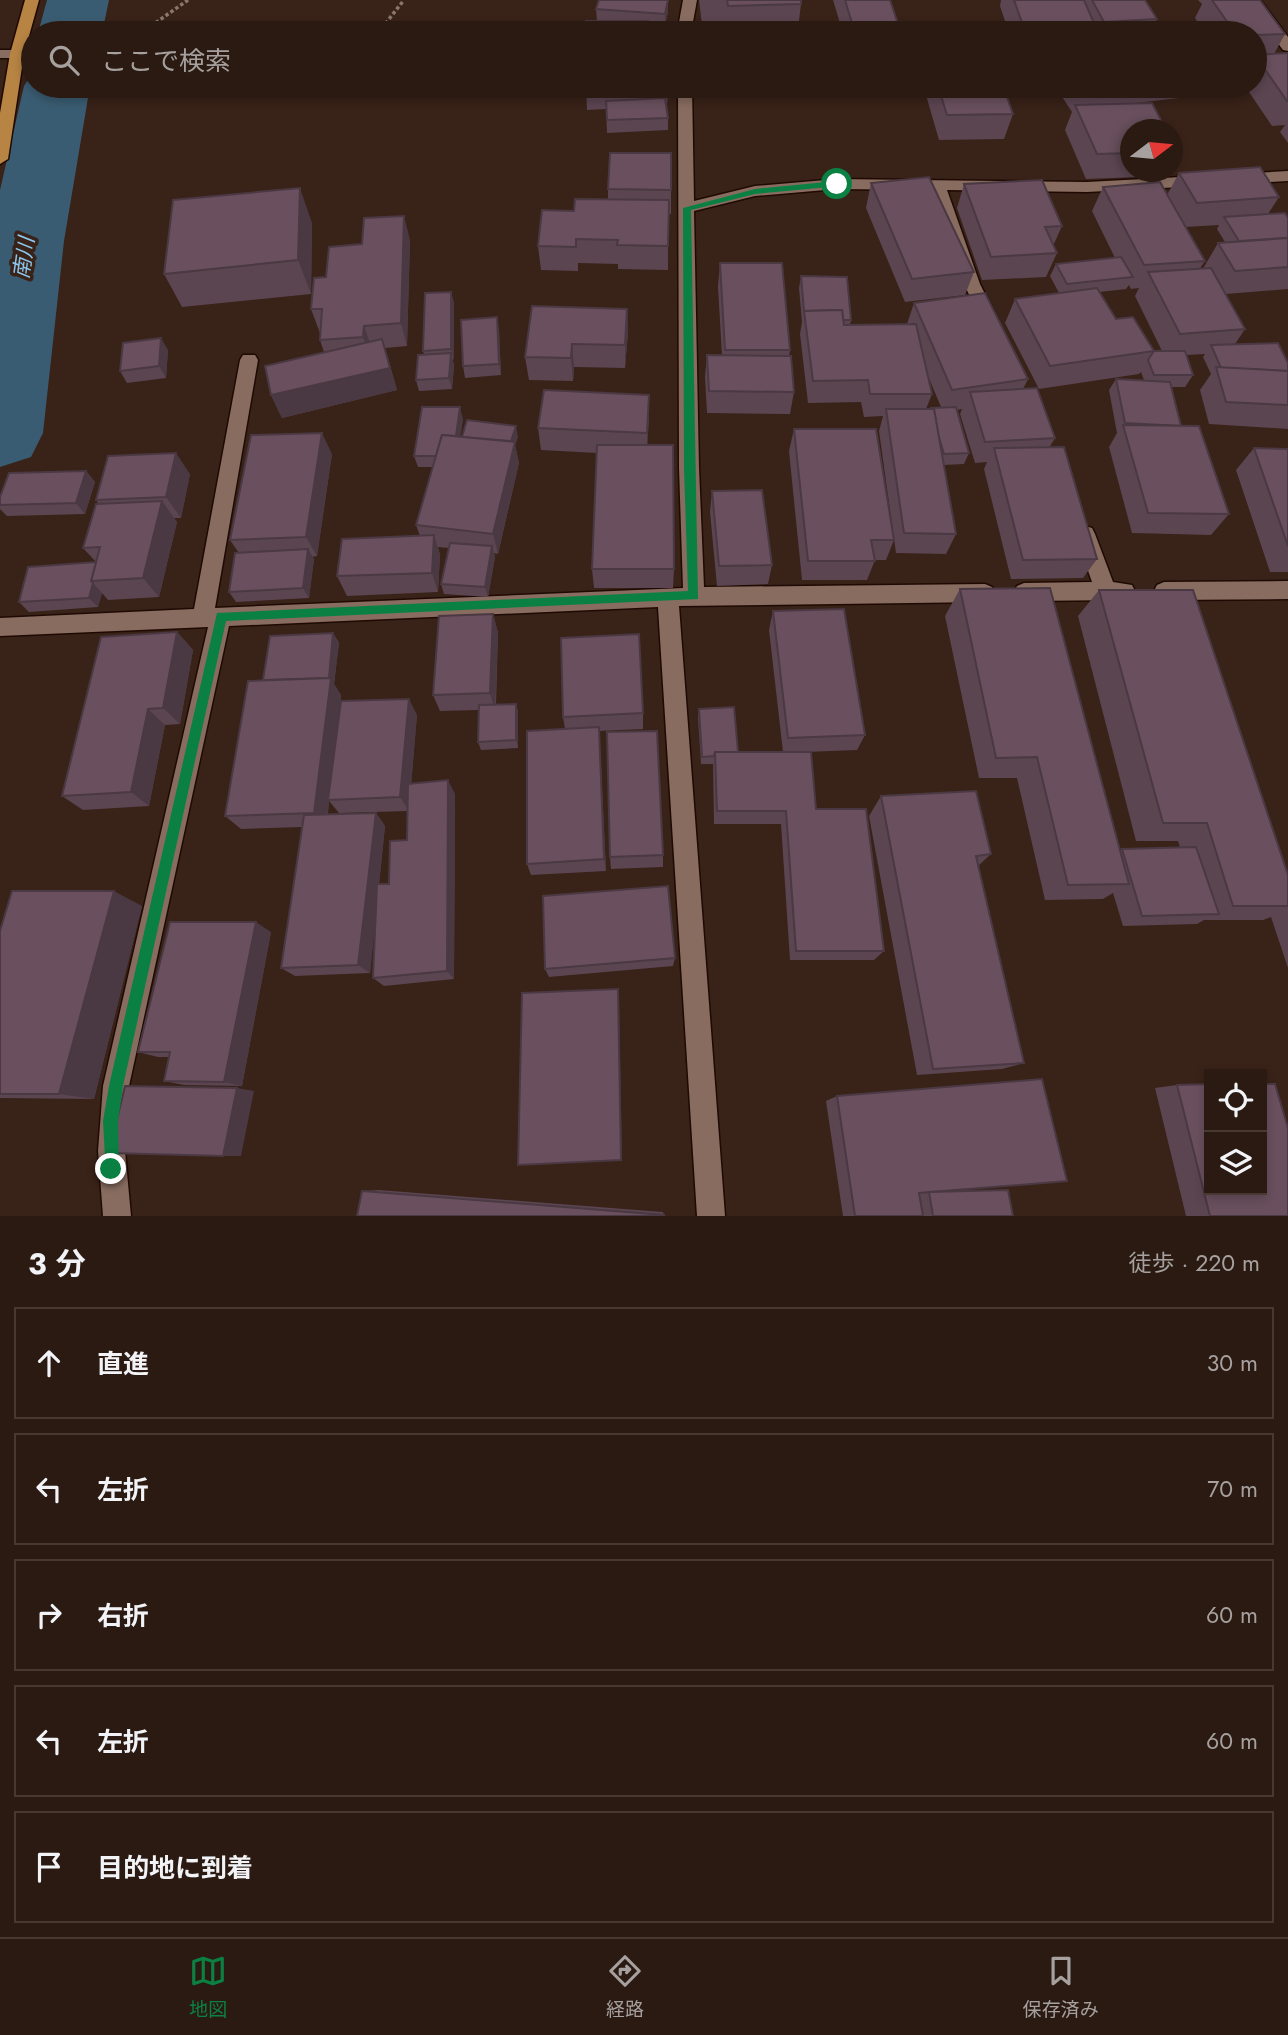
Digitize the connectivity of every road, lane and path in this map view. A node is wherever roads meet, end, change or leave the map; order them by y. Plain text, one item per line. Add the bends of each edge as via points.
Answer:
1 (32, 0) edge
2 (188, 0) edge
3 (404, 0) edge
4 (690, 0) edge
5 (1253, 0) edge
6 (26, 21) edge
7 (158, 21) edge
8 (387, 21) edge
9 (686, 21) edge
10 (21, 40) edge
11 (1288, 47) edge
12 (0, 54) edge
13 (17, 54) junction
14 (685, 98) edge
15 (0, 159) edge
16 (1288, 176) edge
17 (937, 185) junction
18 (687, 208) junction
19 (1000, 342) edge
20 (249, 360) dead end
21 (1077, 513) edge
22 (1288, 590) edge
23 (1106, 591) junction
24 (694, 596) junction
25 (668, 597) junction
26 (212, 617) junction
27 (0, 627) edge
28 (117, 1216) edge
29 (711, 1216) edge

1 - 6 main road
2 - 7 path
3 - 8 path
4 - 9 street
5 - 11 street
10 - 13 main road
12 - 13 street
13 - 15 main road
14 - 18 street
16 - 17 street via 1087,187
17 - 18 street via 837,184 755,191
17 - 19 street via 972,284
18 - 24 street
20 - 26 street
21 - 23 street
22 - 23 street
23 - 24 street
24 - 25 street
25 - 26 street
25 - 29 street
26 - 27 street
26 - 28 street via 110,1121

